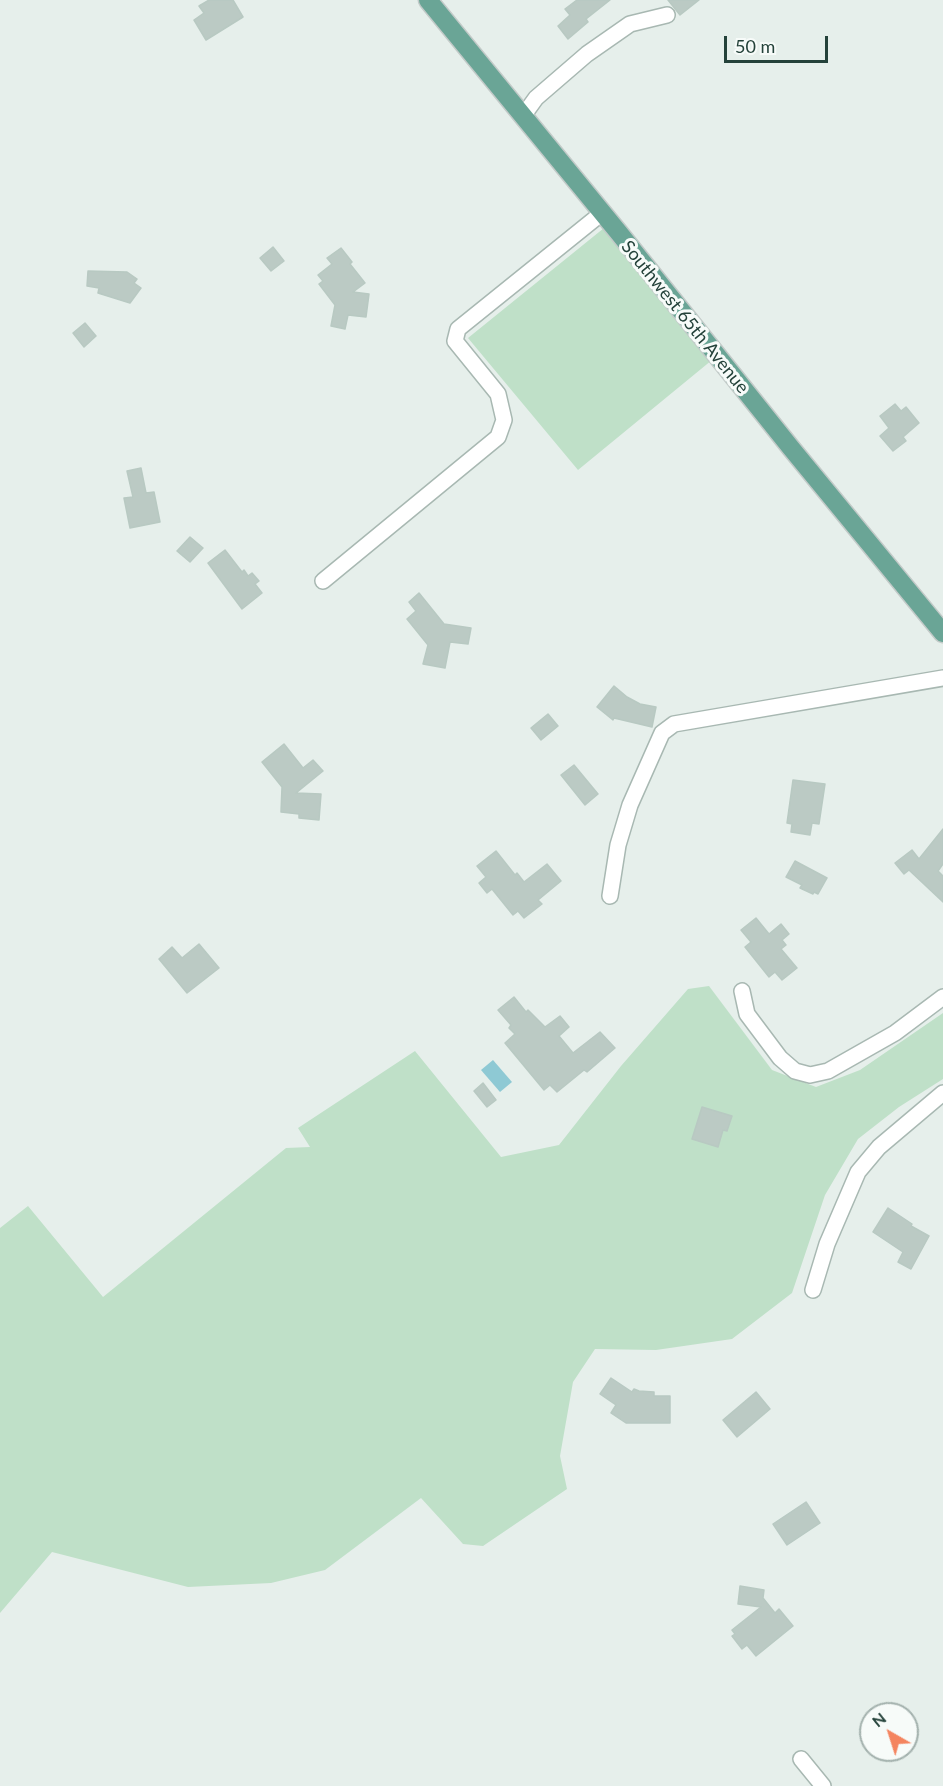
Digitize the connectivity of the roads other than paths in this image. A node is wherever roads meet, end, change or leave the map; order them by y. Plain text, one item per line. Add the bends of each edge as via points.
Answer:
1 (428, 0) edge
2 (667, 15) dead end
3 (523, 116) junction
4 (602, 213) junction
5 (323, 581) dead end
6 (943, 633) edge
7 (943, 678) edge
8 (610, 896) dead end
9 (742, 991) dead end
10 (943, 997) edge
11 (943, 1093) edge
12 (813, 1290) dead end
13 (801, 1759) dead end
14 (823, 1786) edge

1 - 3 main road, Southwest 65th Avenue
2 - 3 street via 630,24 587,54 536,98
3 - 4 main road, Southwest 65th Avenue
4 - 5 street via 458,329 455,341 498,394 504,420 498,436
4 - 6 main road, Southwest 65th Avenue
7 - 8 street via 674,724 662,733 630,805 618,844
9 - 10 street via 747,1014 780,1058 795,1071 810,1075 828,1071 895,1033
11 - 12 street via 879,1147 858,1172 827,1244
13 - 14 street

